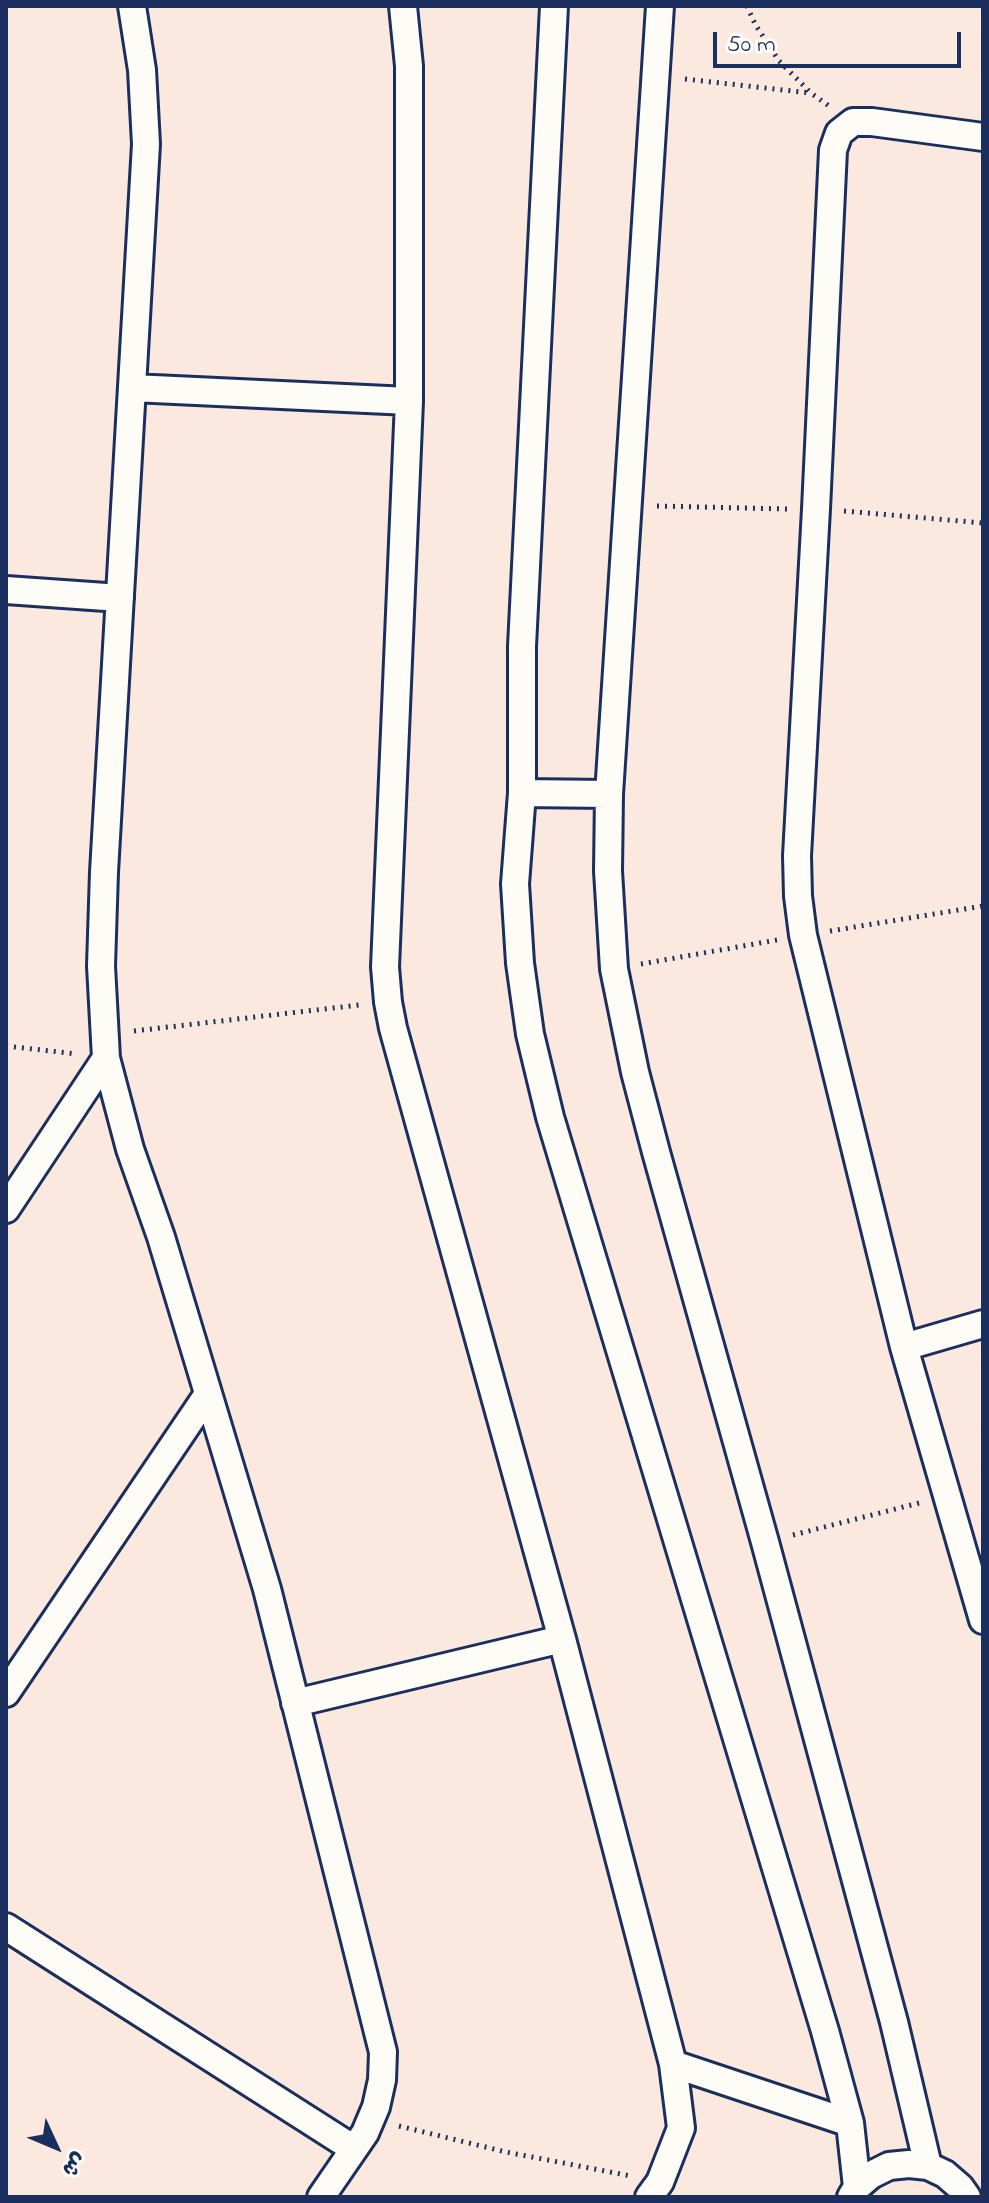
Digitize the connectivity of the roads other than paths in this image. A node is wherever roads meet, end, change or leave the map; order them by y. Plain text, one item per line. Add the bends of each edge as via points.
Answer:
1 (132, 6) edge
2 (403, 6) edge
3 (554, 6) edge
4 (660, 6) edge
5 (983, 137) edge
6 (132, 388) junction
7 (409, 401) junction
8 (6, 590) edge
9 (120, 598) junction
10 (522, 793) junction
11 (609, 794) junction
12 (105, 1046) junction
13 (6, 1209) edge
14 (983, 1324) edge
15 (904, 1347) junction
16 (208, 1394) junction
17 (983, 1620) edge
18 (562, 1639) junction
19 (6, 1693) edge
20 (295, 1703) junction
21 (6, 1927) edge
22 (673, 2064) junction
23 (850, 2123) junction
24 (354, 2149) junction
25 (928, 2166) junction
26 (654, 2190) edge
27 (854, 2192) edge
28 (970, 2193) edge
29 (321, 2197) edge

1 - 6 street via 146,144
2 - 7 street via 409,66
3 - 10 street via 523,631
4 - 11 street
5 - 15 street via 853,122 839,133 833,150 798,883 803,935
6 - 7 street
6 - 9 street
7 - 18 street via 385,967 388,1002
8 - 9 street
9 - 12 street via 104,872
10 - 11 street
10 - 23 street via 515,884 520,963 550,1117
11 - 25 street via 614,969 635,1072 894,2022
12 - 13 street
12 - 16 street via 130,1149
14 - 15 street
15 - 17 street
16 - 19 street
16 - 20 street
18 - 20 street
18 - 22 street
20 - 24 street via 383,2052 371,2119
21 - 24 street
22 - 23 street
22 - 26 street via 681,2128
23 - 27 street
24 - 29 street
25 - 27 street via 889,2166
25 - 28 street

